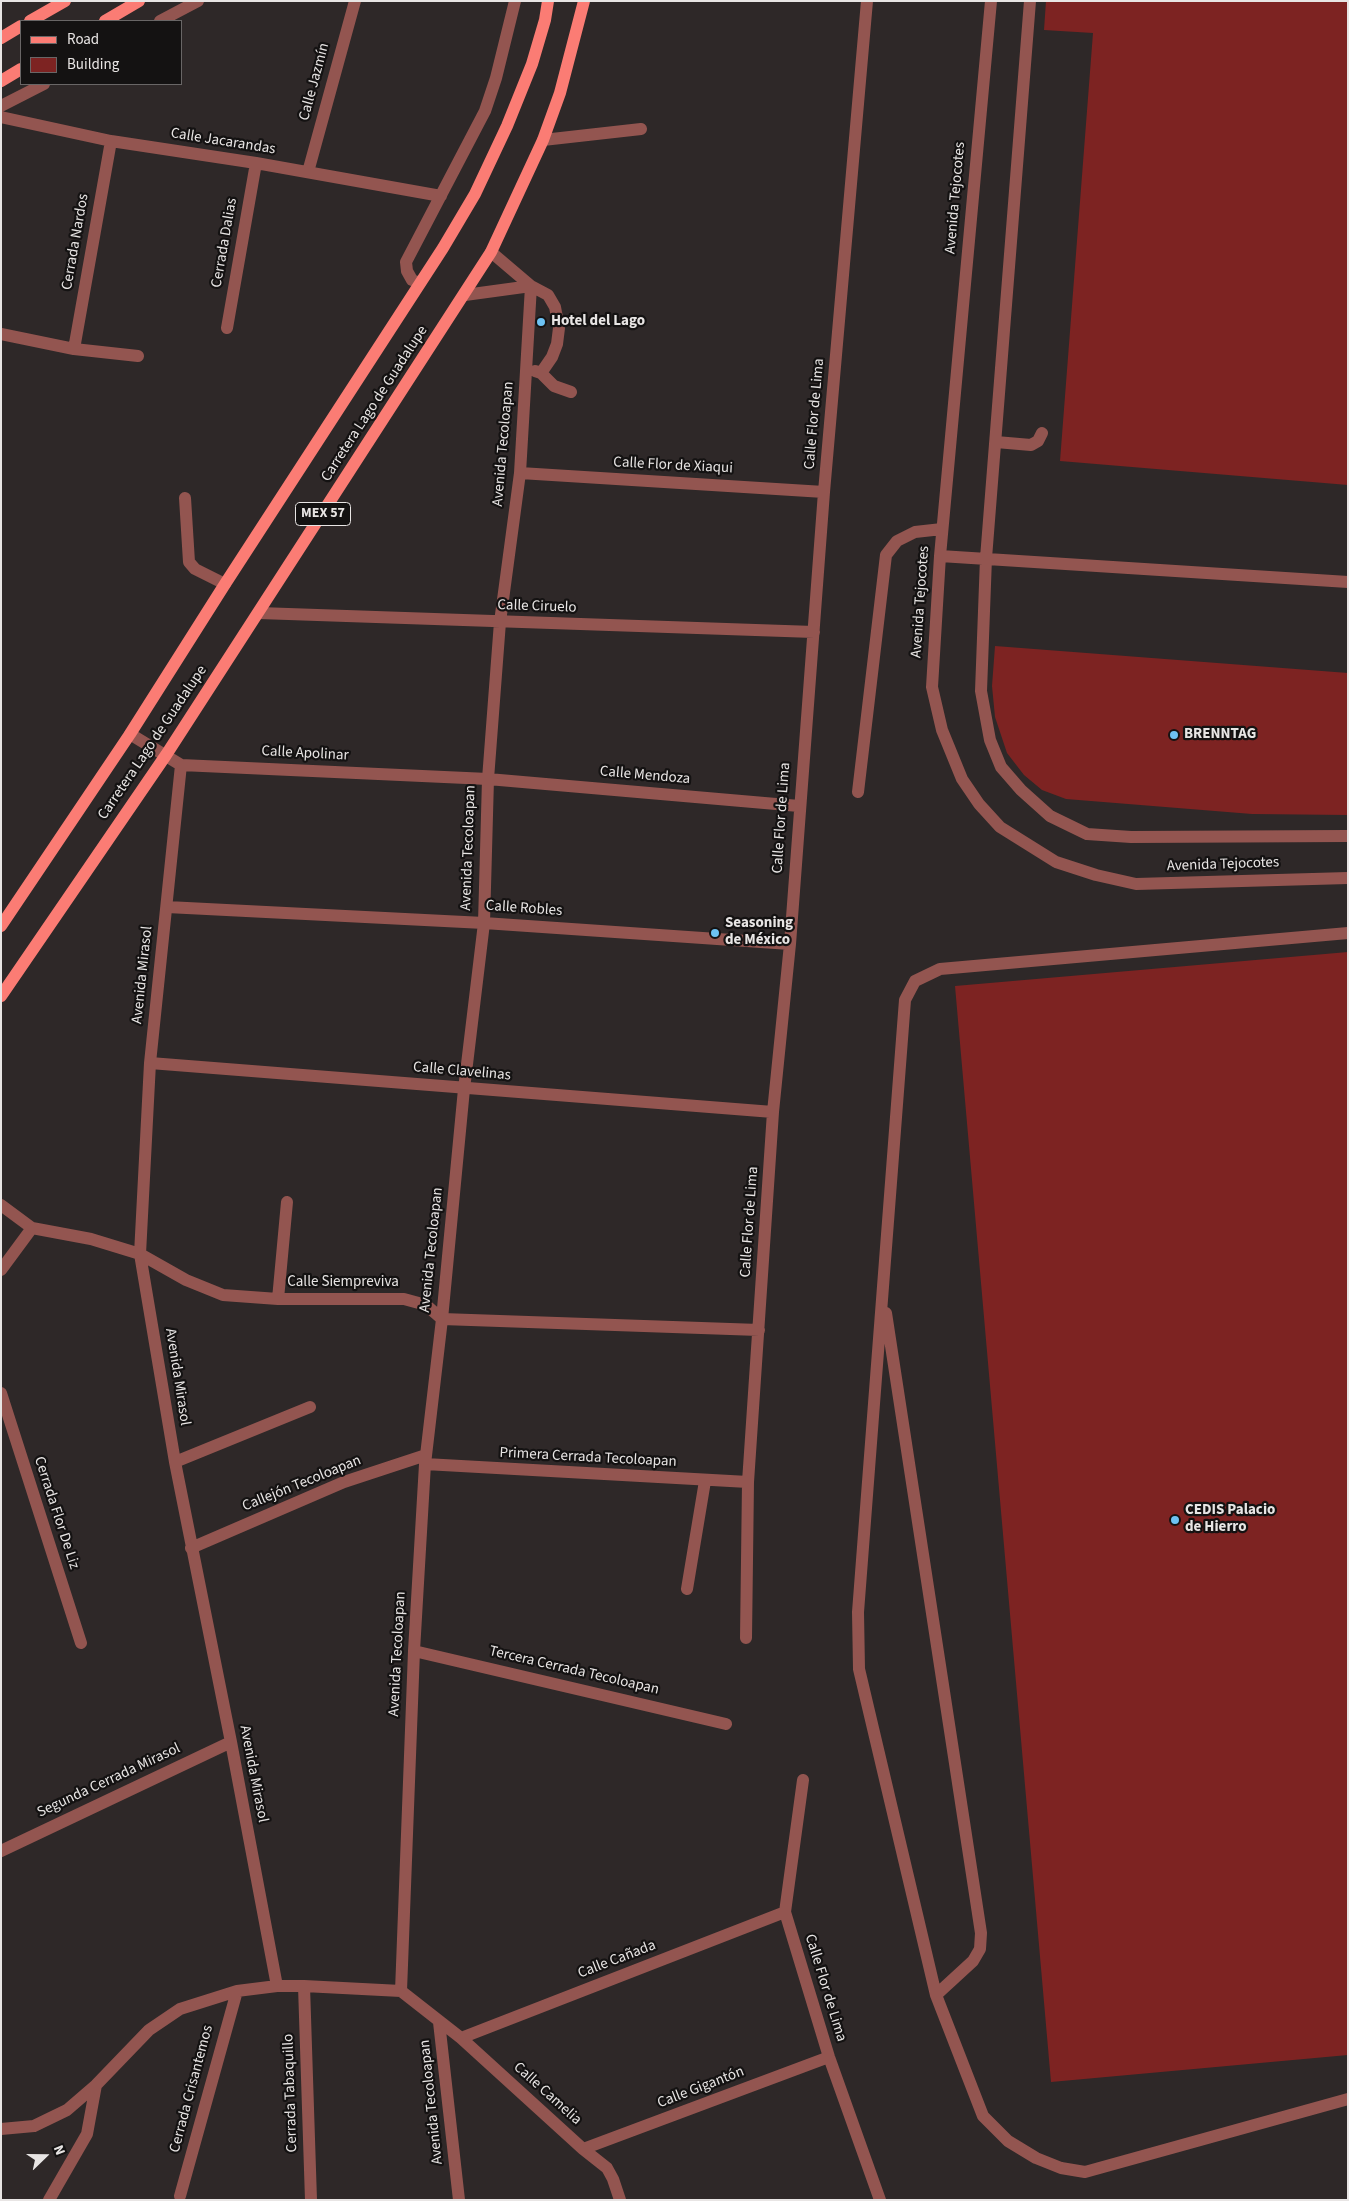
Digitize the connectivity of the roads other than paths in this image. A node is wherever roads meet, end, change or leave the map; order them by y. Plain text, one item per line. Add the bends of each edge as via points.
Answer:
1 (65, 1) edge
2 (139, 1) edge
3 (198, 1) edge
4 (354, 1) edge
5 (515, 1) edge
6 (548, 1) edge
7 (584, 1) edge
8 (867, 1) edge
9 (991, 1) edge
10 (1030, 1) edge
11 (32, 20) edge
12 (106, 20) edge
13 (162, 20) edge
14 (20, 27) edge
15 (1, 38) edge
16 (20, 70) edge
17 (1, 81) edge
18 (42, 85) edge
19 (1, 106) edge
20 (1, 117) edge
21 (641, 129) dead end
22 (543, 140) junction
23 (111, 141) junction
24 (256, 163) junction
25 (308, 172) junction
26 (441, 196) junction
27 (490, 252) junction
28 (420, 283) junction
29 (531, 286) junction
30 (465, 295) junction
31 (227, 328) dead end
32 (1, 334) edge
33 (76, 341) junction
34 (138, 356) dead end
35 (527, 369) junction
36 (541, 373) junction
37 (570, 392) dead end
38 (1042, 433) dead end
39 (996, 442) junction
40 (520, 473) junction
41 (824, 492) junction
42 (185, 498) dead end
43 (942, 529) junction
44 (940, 556) junction
45 (986, 558) junction
46 (1348, 582) edge
47 (225, 584) junction
48 (259, 613) junction
49 (500, 622) junction
50 (814, 632) junction
51 (130, 734) junction
52 (166, 756) junction
53 (181, 765) junction
54 (488, 779) junction
55 (858, 792) dead end
56 (799, 806) junction
57 (1348, 836) edge
58 (1348, 878) edge
59 (167, 907) junction
60 (484, 923) junction
61 (1, 926) edge
62 (1348, 933) edge
63 (790, 944) junction
64 (1, 996) edge
65 (150, 1063) junction
66 (464, 1089) junction
67 (773, 1112) junction
68 (287, 1202) dead end
69 (1, 1205) edge
70 (32, 1228) junction
71 (140, 1254) junction
72 (1, 1270) edge
73 (883, 1290) junction
74 (278, 1299) junction
75 (442, 1319) junction
76 (759, 1330) junction
77 (1, 1393) edge
78 (310, 1407) dead end
79 (426, 1460) junction
80 (175, 1462) junction
81 (705, 1481) junction
82 (748, 1482) junction
83 (191, 1548) junction
84 (687, 1589) dead end
85 (746, 1638) dead end
86 (81, 1644) dead end
87 (414, 1650) junction
88 (726, 1724) dead end
89 (231, 1742) junction
90 (802, 1780) dead end
91 (1, 1851) edge
92 (785, 1912) junction
93 (277, 1986) junction
94 (304, 1986) junction
95 (237, 1991) junction
96 (401, 1991) junction
97 (936, 1995) junction
98 (440, 2022) junction
99 (461, 2038) junction
100 (829, 2057) junction
101 (96, 2085) junction
102 (1348, 2099) edge
103 (1, 2129) edge
104 (583, 2150) junction
105 (180, 2196) dead end
106 (50, 2200) edge
107 (311, 2200) edge
108 (458, 2200) edge
109 (620, 2200) edge
110 (880, 2200) edge

1 - 11 main road
2 - 12 main road
3 - 13 street
4 - 25 street, Calle Jazmín
5 - 26 street via 485,111
6 - 28 main road, Carretera Lago de Guadalupe / MEX 57 via 532,64 508,126 475,194
7 - 22 main road, Carretera Lago de Guadalupe / MEX 57 via 560,94
8 - 41 street, Calle Flor de Lima
9 - 43 street, Avenida Tejocotes
10 - 39 street, Avenida Tejocotes
14 - 15 main road
16 - 17 main road
18 - 19 street
20 - 23 street, Calle Jacarandas
21 - 22 street
22 - 27 main road, Carretera Lago de Guadalupe / MEX 57
23 - 24 street, Calle Jacarandas
23 - 33 street, Cerrada Nardos
24 - 25 street, Calle Jacarandas
24 - 31 street, Cerrada Dalias
25 - 26 street, Calle Jacarandas
26 - 28 street via 406,262 412,280
27 - 29 street
27 - 30 main road, Carretera Lago de Guadalupe / MEX 57
28 - 47 main road, Carretera Lago de Guadalupe / MEX 57
29 - 30 street
29 - 35 street, Avenida Tecoloapan
29 - 36 street via 548,295 556,307 559,328 552,357
30 - 48 main road, Carretera Lago de Guadalupe / MEX 57
32 - 33 street
33 - 34 street
35 - 36 street
35 - 40 street, Avenida Tecoloapan
36 - 37 street via 554,386
38 - 39 street via 1031,445
39 - 45 street, Avenida Tejocotes
40 - 41 street, Calle Flor de Xiaqui
40 - 49 street, Avenida Tecoloapan
41 - 50 street, Calle Flor de Lima
42 - 47 street via 189,562
43 - 44 street, Avenida Tejocotes
43 - 55 street via 915,532 897,541 886,555
44 - 45 street
44 - 58 street, Avenida Tejocotes via 932,687 942,730 962,779 1000,827 1056,862 1136,884
45 - 46 street
45 - 57 street, Avenida Tejocotes via 981,691 990,740 1001,767 1050,816 1087,834 1122,837
47 - 51 main road, Carretera Lago de Guadalupe / MEX 57
48 - 49 street, Calle Ciruelo
48 - 52 main road, Carretera Lago de Guadalupe / MEX 57
49 - 50 street, Calle Ciruelo
49 - 54 street, Avenida Tecoloapan
50 - 56 street, Calle Flor de Lima
51 - 52 street, Calle Apolinar
51 - 61 main road, Carretera Lago de Guadalupe / MEX 57
52 - 53 street, Calle Apolinar
52 - 64 main road, Carretera Lago de Guadalupe / MEX 57
53 - 54 street, Calle Apolinar
53 - 59 street, Avenida Mirasol
54 - 56 street, Calle Mendoza
54 - 60 street, Avenida Tecoloapan
56 - 63 street, Calle Flor de Lima
59 - 60 street, Calle Robles
59 - 65 street, Avenida Mirasol
60 - 63 street, Calle Robles
60 - 66 street, Avenida Tecoloapan
62 - 73 street via 940,969 915,980 905,1000
63 - 67 street, Calle Flor de Lima
65 - 66 street, Calle Clavelinas
65 - 71 street, Avenida Mirasol
66 - 67 street, Calle Clavelinas
66 - 75 street, Avenida Tecoloapan
67 - 76 street, Calle Flor de Lima
68 - 74 street
69 - 70 street, Calle Siempreviva
70 - 71 street, Calle Siempreviva
70 - 72 street
71 - 74 street, Calle Siempreviva via 186,1280 223,1295
71 - 80 street, Avenida Mirasol
73 - 97 street via 858,1612 859,1669
73 - 97 street via 982,1933 980,1948 973,1961
74 - 75 street, Calle Siempreviva via 404,1299 426,1305
75 - 76 street
75 - 79 street, Avenida Tecoloapan
76 - 82 street, Calle Flor de Lima
77 - 86 street, Cerrada Flor De Liz
78 - 80 street
79 - 81 street, Primera Cerrada Tecoloapan
79 - 83 street, Callejón Tecoloapan via 344,1482
79 - 87 street, Avenida Tecoloapan
80 - 83 street, Avenida Mirasol
81 - 82 street, Primera Cerrada Tecoloapan
81 - 84 street
82 - 85 street, Calle Flor de Lima
83 - 89 street, Avenida Mirasol
87 - 88 street, Tercera Cerrada Tecoloapan
87 - 96 street, Avenida Tecoloapan
89 - 91 street, Segunda Cerrada Mirasol
89 - 93 street, Avenida Mirasol
90 - 92 street, Calle Flor de Lima
92 - 99 street, Calle Cañada
92 - 100 street, Calle Flor de Lima
93 - 94 street
93 - 95 street
94 - 96 street
94 - 107 street, Cerrada Tabaquillo
95 - 101 street via 180,2009 149,2030
95 - 105 street, Cerrada Crisantemos
96 - 98 street, Avenida Tecoloapan
97 - 102 street via 983,2116 1008,2141 1061,2168 1085,2172
98 - 99 street, Calle Camelia
98 - 108 street, Avenida Tecoloapan
99 - 104 street, Calle Camelia
100 - 104 street, Calle Gigantón
100 - 110 street, Calle Flor de Lima
101 - 103 street via 67,2110 34,2126
101 - 106 street via 87,2134
104 - 109 street, Calle Camelia via 607,2168

